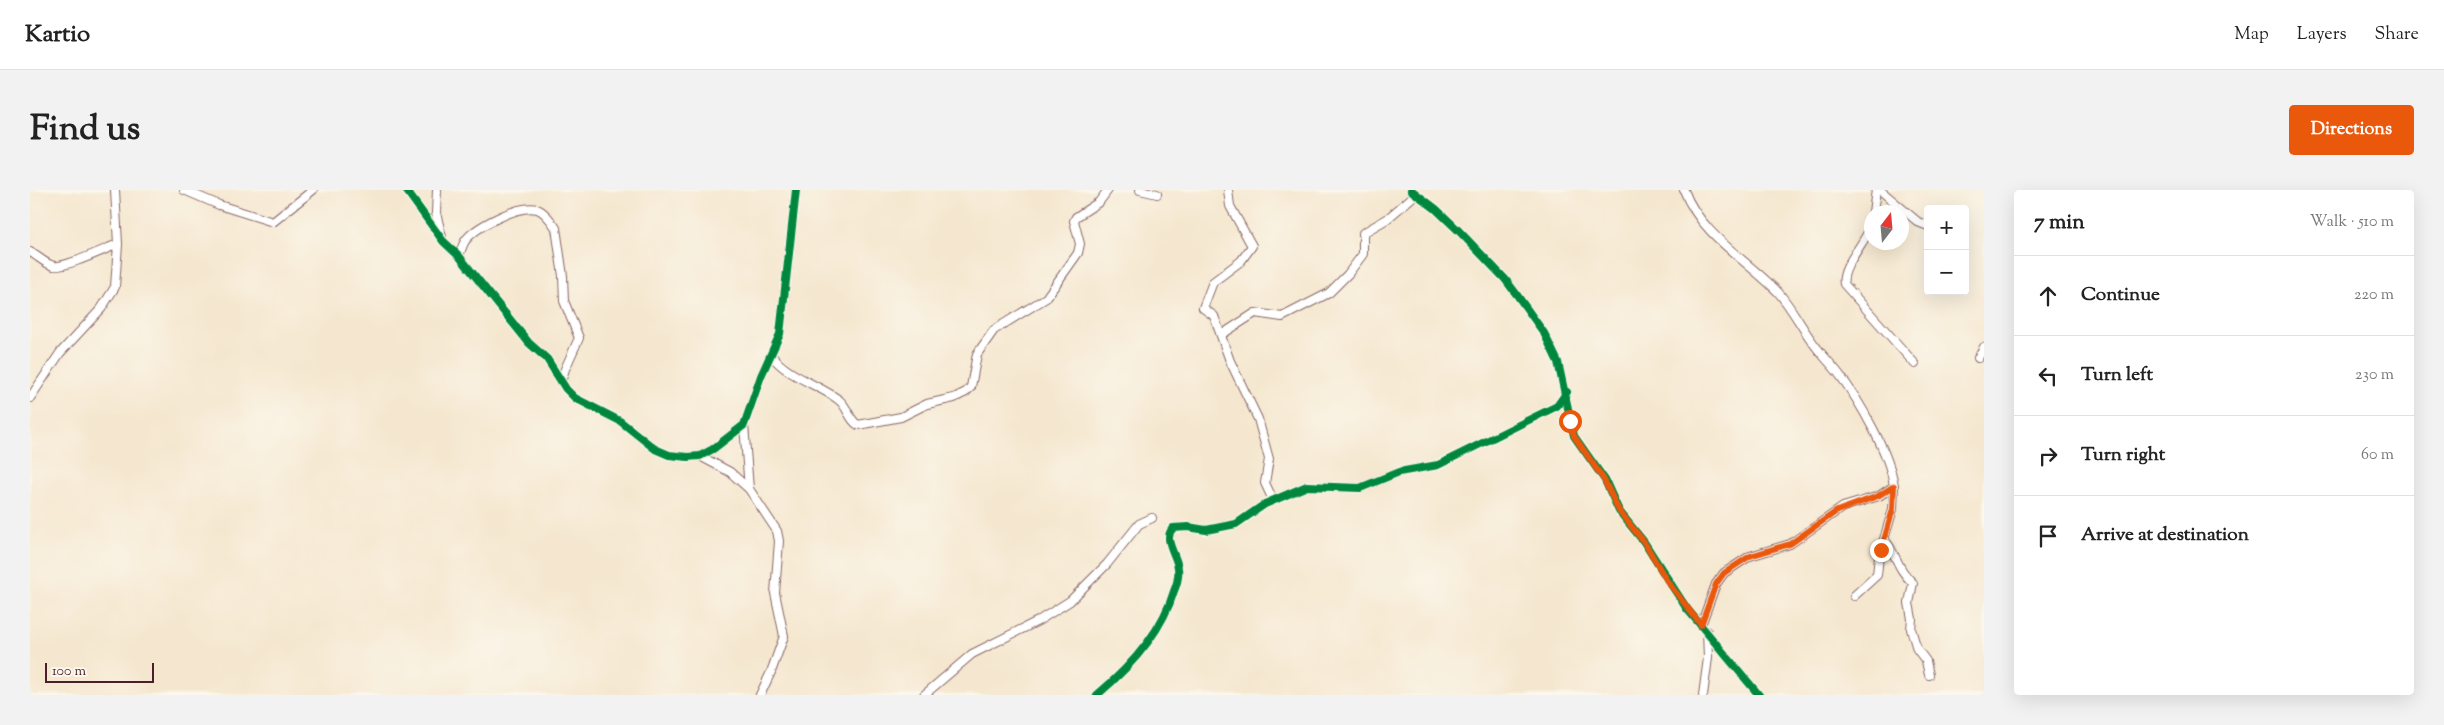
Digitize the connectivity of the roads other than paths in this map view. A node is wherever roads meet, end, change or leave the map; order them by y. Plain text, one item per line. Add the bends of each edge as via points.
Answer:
1 (115, 190) edge
2 (184, 190) edge
3 (313, 190) edge
4 (406, 190) edge
5 (437, 190) edge
6 (796, 190) edge
7 (1108, 190) edge
8 (1140, 190) edge
9 (1228, 190) edge
10 (1684, 190) edge
11 (1876, 190) edge
12 (1880, 190) edge
13 (1414, 192) edge
14 (1157, 194) dead end
15 (1875, 205) edge
16 (1924, 224) edge
17 (1864, 240) edge
18 (443, 241) junction
19 (118, 244) junction
20 (30, 252) edge
21 (459, 256) junction
22 (1221, 335) junction
23 (1984, 346) edge
24 (772, 356) junction
25 (1978, 358) dead end
26 (1915, 364) dead end
27 (561, 382) junction
28 (1566, 392) junction
29 (30, 398) edge
30 (744, 425) junction
31 (700, 456) junction
32 (1894, 486) junction
33 (749, 489) junction
34 (1273, 500) junction
35 (1152, 518) dead end
36 (1885, 540) junction
37 (1854, 596) dead end
38 (1704, 628) junction
39 (1930, 675) dead end
40 (760, 695) edge
41 (924, 695) edge
42 (1097, 695) edge
43 (1702, 695) edge
44 (1759, 695) edge

1 - 19 street
2 - 3 street via 273,222
4 - 18 street
5 - 18 street via 436,213
6 - 24 street via 780,334
7 - 24 street via 1099,202 1076,217 1074,221 1081,247 1046,298 994,330 977,354 971,387 962,395 927,404 902,417 858,425 840,401 780,366
8 - 14 street
9 - 22 street via 1230,206 1252,246 1241,261 1213,282 1205,300 1204,309 1214,314
10 - 32 street via 1692,209 1728,249 1779,294 1840,375 1871,426 1892,472
11 - 15 street
12 - 16 street
13 - 22 street via 1392,216 1363,233 1362,254 1329,294 1282,317 1252,315
13 - 28 street via 1436,209 1505,279 1544,333 1558,362
17 - 26 street via 1844,271 1844,284
18 - 21 street
19 - 20 street via 64,266 48,264
19 - 29 street via 115,287 101,309 60,353
21 - 27 street via 489,296 554,368
21 - 27 street via 464,242 471,236 498,218 523,207 538,209 552,223 556,228 564,301 579,338
22 - 34 street via 1258,419 1269,458 1265,483
23 - 25 street
24 - 30 street via 761,376
27 - 31 street via 575,398 620,422 655,449 669,455
28 - 34 street via 1552,409 1438,465 1405,470 1360,488 1306,486
28 - 38 street via 1574,436 1604,480 1623,517
30 - 31 street
30 - 33 street
31 - 33 street via 730,472
32 - 36 street via 1893,509
32 - 38 street via 1878,496 1837,511 1790,544 1750,556 1724,573 1716,584
33 - 40 street via 777,531 780,541 775,593 784,636
34 - 42 street via 1236,524 1206,530 1180,527 1170,532 1169,542 1178,568 1169,605 1136,655
35 - 41 street via 1139,524 1107,564 1070,601 1038,622 972,654
36 - 37 street via 1877,575
36 - 39 street via 1903,576 1913,583 1908,604 1911,629
38 - 43 street via 1708,658
38 - 44 street

